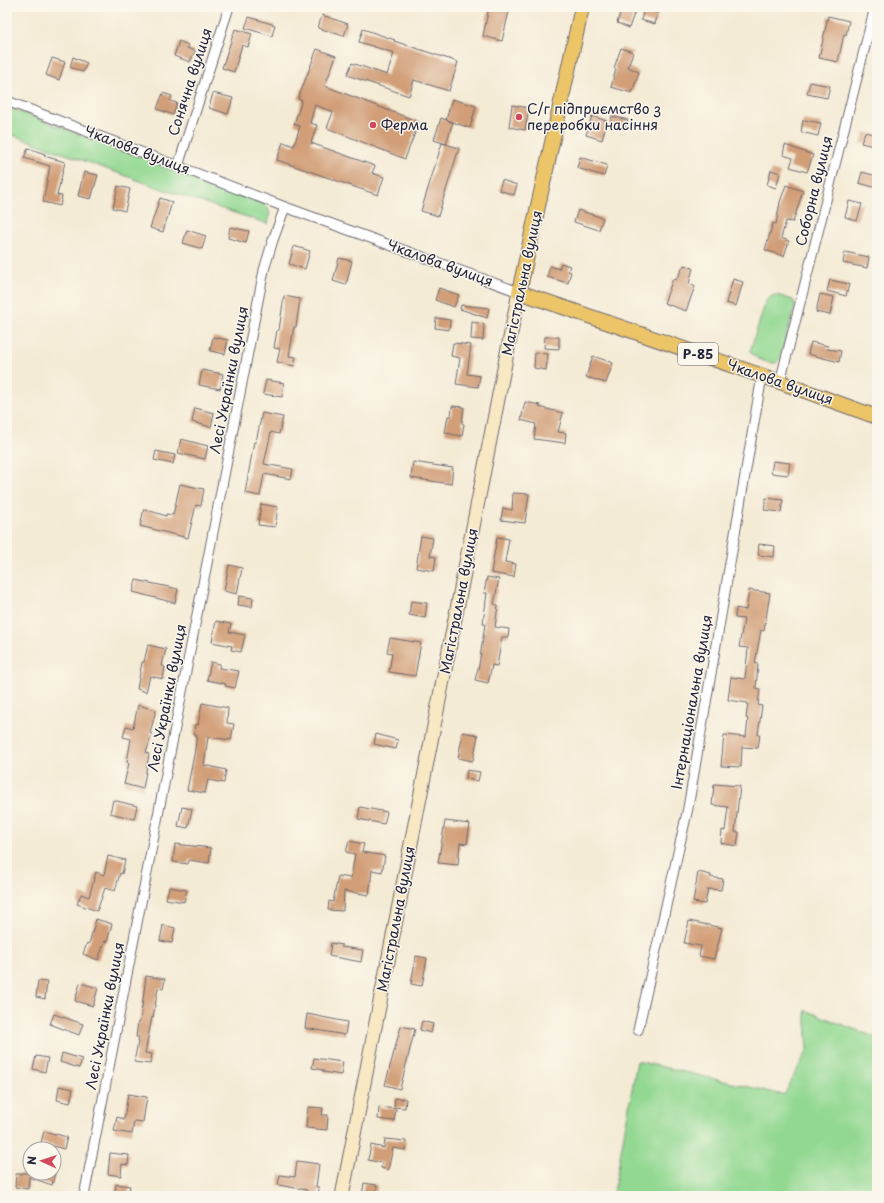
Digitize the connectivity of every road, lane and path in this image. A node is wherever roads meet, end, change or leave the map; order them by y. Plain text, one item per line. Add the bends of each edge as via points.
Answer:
1 (229, 7) edge
2 (582, 7) edge
3 (875, 7) edge
4 (7, 101) edge
5 (178, 166) junction
6 (285, 207) junction
7 (519, 292) junction
8 (762, 376) junction
9 (780, 382) junction
10 (877, 417) edge
11 (638, 1030) dead end
12 (84, 1196) edge
13 (342, 1196) edge

1 - 5 street, Сонячна вулиця
2 - 7 main road, Магістральна вулиця
3 - 9 street, Соборна вулиця
4 - 5 street, Чкалова вулиця
5 - 6 street, Чкалова вулиця
6 - 7 street, Чкалова вулиця
6 - 12 street, Лесі Українки вулиця via 264,270
7 - 8 main road, Чкалова вулиця / Р-85
7 - 13 main road, Магістральна вулиця
8 - 9 main road, Чкалова вулиця / Р-85
8 - 11 street, Інтернаціональна вулиця via 688,808
9 - 10 main road, Чкалова вулиця / Р-85

